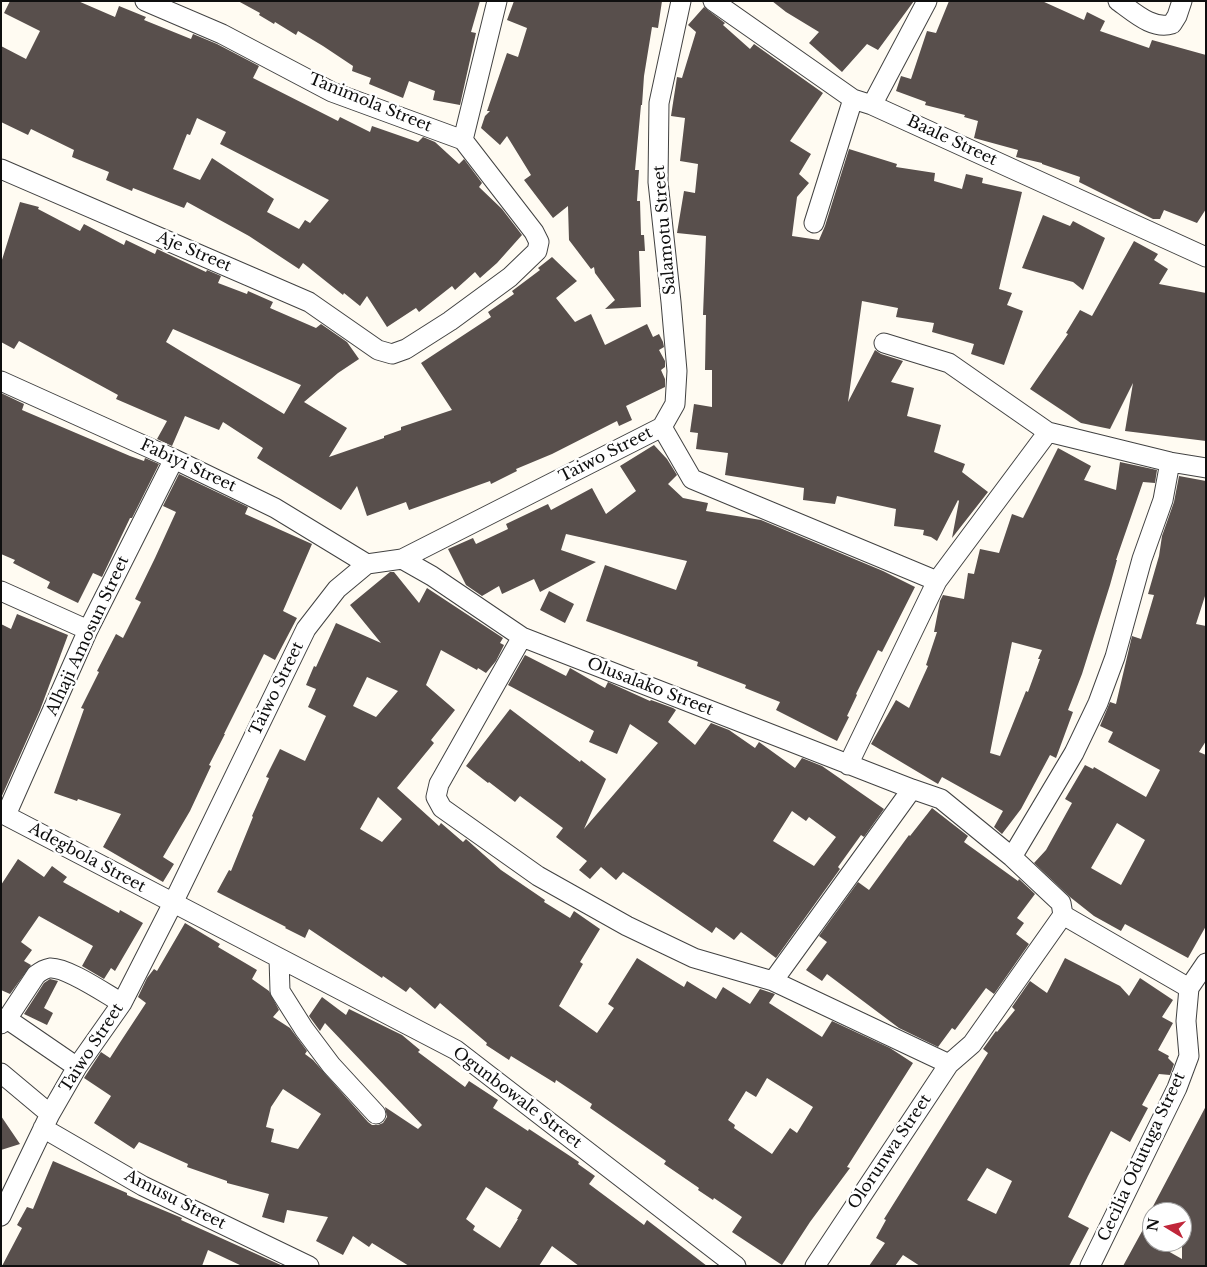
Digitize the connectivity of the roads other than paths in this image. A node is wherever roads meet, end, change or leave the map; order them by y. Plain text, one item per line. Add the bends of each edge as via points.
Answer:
1 (145, 1) edge
2 (497, 1) edge
3 (681, 1) edge
4 (714, 1) edge
5 (927, 1) edge
6 (1118, 1) edge
7 (1182, 1) edge
8 (853, 99) junction
9 (872, 105) junction
10 (464, 140) junction
11 (1, 169) edge
12 (814, 223) dead end
13 (1206, 257) edge
14 (884, 344) dead end
15 (1, 381) edge
16 (662, 427) junction
17 (1048, 432) junction
18 (174, 459) junction
19 (1170, 462) junction
20 (1206, 468) edge
21 (402, 559) junction
22 (367, 564) junction
23 (937, 581) junction
24 (1, 591) edge
25 (88, 630) junction
26 (522, 636) junction
27 (848, 765) junction
28 (912, 789) junction
29 (3, 814) edge
30 (1012, 857) junction
31 (173, 903) junction
32 (1063, 915) junction
33 (279, 958) junction
34 (1206, 963) edge
35 (772, 980) junction
36 (1189, 988) junction
37 (122, 1003) junction
38 (4, 1022) edge
39 (949, 1064) junction
40 (77, 1067) junction
41 (1, 1073) edge
42 (376, 1114) dead end
43 (47, 1121) junction
44 (1, 1216) edge
45 (280, 1260) edge
46 (309, 1266) edge
47 (736, 1266) edge
48 (815, 1266) edge
49 (1090, 1266) edge

1 - 10 street, Tanimola Street via 222,34 332,92
2 - 10 street
3 - 16 street, Salamotu Street via 659,102 658,182 677,371 676,404
4 - 8 street, Baale Street
5 - 9 street
6 - 7 street via 1149,22 1165,26 1172,24
8 - 9 street, Baale Street
8 - 12 street
9 - 13 street, Baale Street
10 - 11 street, Aje Street via 534,232 539,242 538,251 510,277 450,321 406,350 392,354 378,350 309,302
14 - 17 street via 949,363
15 - 18 street, Fabiyi Street
16 - 21 street, Taiwo Street
16 - 23 street via 692,478
17 - 19 street
17 - 23 street
18 - 22 street, Fabiyi Street via 275,508
18 - 25 street, Alhaji Amosun Street
19 - 20 street
19 - 30 street via 1163,500 1098,703 1074,753
21 - 22 street, Taiwo Street
21 - 26 street, Olusalako Street
22 - 31 street, Taiwo Street via 337,589 306,629
23 - 27 street
24 - 25 street
25 - 29 street, Alhaji Amosun Street
26 - 27 street, Olusalako Street
26 - 35 street via 439,784 436,798 442,808 538,876 627,926 694,958
27 - 28 street, Olusalako Street
28 - 30 street, Olusalako Street via 941,799
28 - 35 street
29 - 31 street, Adegbola Street
30 - 32 street, Olusalako Street via 1061,903
31 - 33 street, Ogunbowale Street
31 - 37 street, Taiwo Street
32 - 36 street
32 - 39 street, Olorunwa Street via 972,1044
33 - 42 street via 280,991 294,1014 331,1065
33 - 47 street, Ogunbowale Street via 456,1050
34 - 36 street, Cecilia Odutuga Street
35 - 39 street
36 - 49 street, Cecilia Odutuga Street via 1186,1022 1189,1056 1177,1088
37 - 38 street via 64,971 51,968 36,975
37 - 40 street, Taiwo Street
38 - 40 street
39 - 48 street, Olorunwa Street
40 - 43 street, Taiwo Street
41 - 43 street, Amusu Street
43 - 44 street, Taiwo Street
43 - 45 street, Amusu Street via 143,1186
45 - 46 street, Amusu Street

